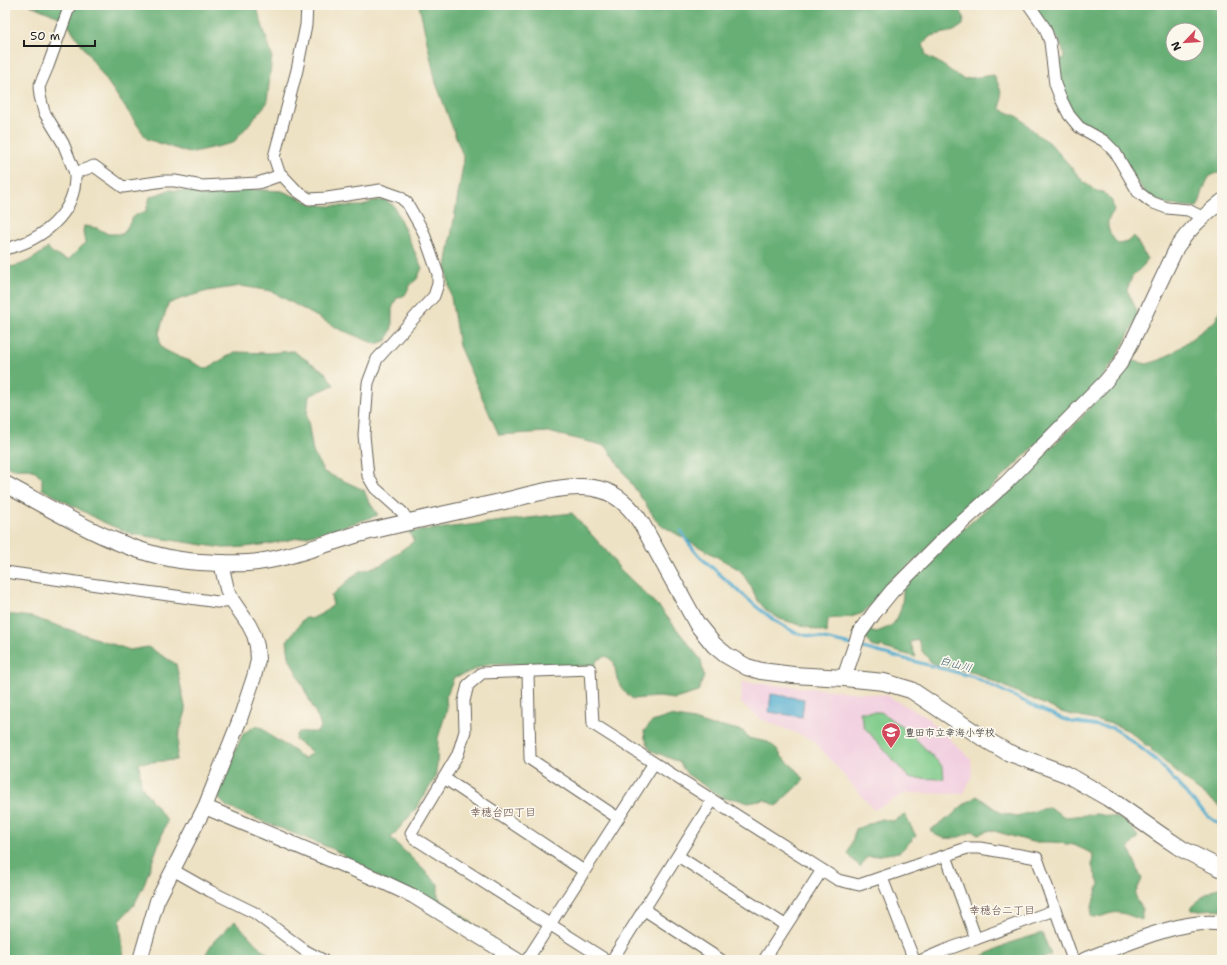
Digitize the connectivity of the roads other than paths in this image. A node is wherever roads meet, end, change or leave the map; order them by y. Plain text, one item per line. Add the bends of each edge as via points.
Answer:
1 (70, 5) edge
2 (307, 5) edge
3 (1029, 5) edge
4 (76, 174) junction
5 (281, 175) junction
6 (1222, 201) edge
7 (1202, 217) junction
8 (5, 249) edge
9 (5, 484) edge
10 (409, 522) junction
11 (223, 562) junction
12 (5, 572) edge
13 (232, 600) junction
14 (528, 672) junction
15 (844, 678) junction
16 (654, 763) junction
17 (444, 778) junction
18 (712, 800) junction
19 (205, 806) junction
20 (618, 818) junction
21 (678, 856) junction
22 (946, 856) junction
23 (1222, 868) edge
24 (173, 870) junction
25 (822, 870) junction
26 (584, 871) junction
27 (882, 878) junction
28 (643, 909) junction
29 (1057, 915) junction
30 (550, 924) junction
31 (1222, 924) edge
32 (785, 925) junction
33 (976, 938) junction
34 (140, 960) edge
35 (323, 960) edge
36 (517, 960) edge
37 (528, 960) edge
38 (606, 960) edge
39 (612, 960) edge
40 (721, 960) edge
41 (764, 960) edge
42 (914, 960) edge
43 (922, 960) edge
44 (1074, 960) edge
45 (1084, 960) edge

1 - 4 street via 39,87 44,112 63,143
2 - 5 street via 306,25 297,70 274,157
3 - 7 street via 1045,28 1050,42 1055,84 1069,115 1079,127 1104,141 1116,152 1138,192 1150,202 1166,208 1188,210
4 - 5 street via 94,166 123,187 164,181 202,186 258,183
4 - 8 street via 71,201 60,218 36,238
5 - 10 street via 296,191 309,199 380,190 389,192 407,203 423,231 438,274 438,284 434,296 377,359 368,383 364,435 368,476 375,488 402,512
6 - 7 street
7 - 15 street via 1177,247 1120,364 1006,483 949,534 892,591 859,634
9 - 11 main road via 129,547 177,559
10 - 11 main road via 282,557 247,563
10 - 15 main road via 570,487 595,488 611,493 636,515 697,624 720,650 747,667 762,671
11 - 13 street via 227,589
12 - 13 street via 217,602
13 - 19 street via 254,635 258,660 240,718
14 - 16 street via 590,669 593,724
14 - 17 street via 482,673 468,685 464,701 465,731 458,754
14 - 20 street via 530,759
15 - 23 main road via 884,682 911,690 989,742 1007,752 1066,774 1108,798 1182,849
16 - 18 street
16 - 20 street
17 - 26 street
17 - 30 street via 411,831 414,838
18 - 21 street
18 - 25 street
19 - 24 street
19 - 36 street via 413,896
20 - 26 street
21 - 28 street
21 - 32 street
22 - 27 street
22 - 29 street via 967,848 980,848 1036,858
22 - 33 street
24 - 34 street via 157,901
24 - 35 street via 255,913 304,950
25 - 27 street via 838,880 859,885
25 - 32 street
26 - 30 street
27 - 42 street
28 - 39 street
28 - 40 street
29 - 33 street
29 - 44 street
30 - 37 street
30 - 38 street
31 - 45 street via 1203,922 1181,926
32 - 41 street
33 - 43 street

